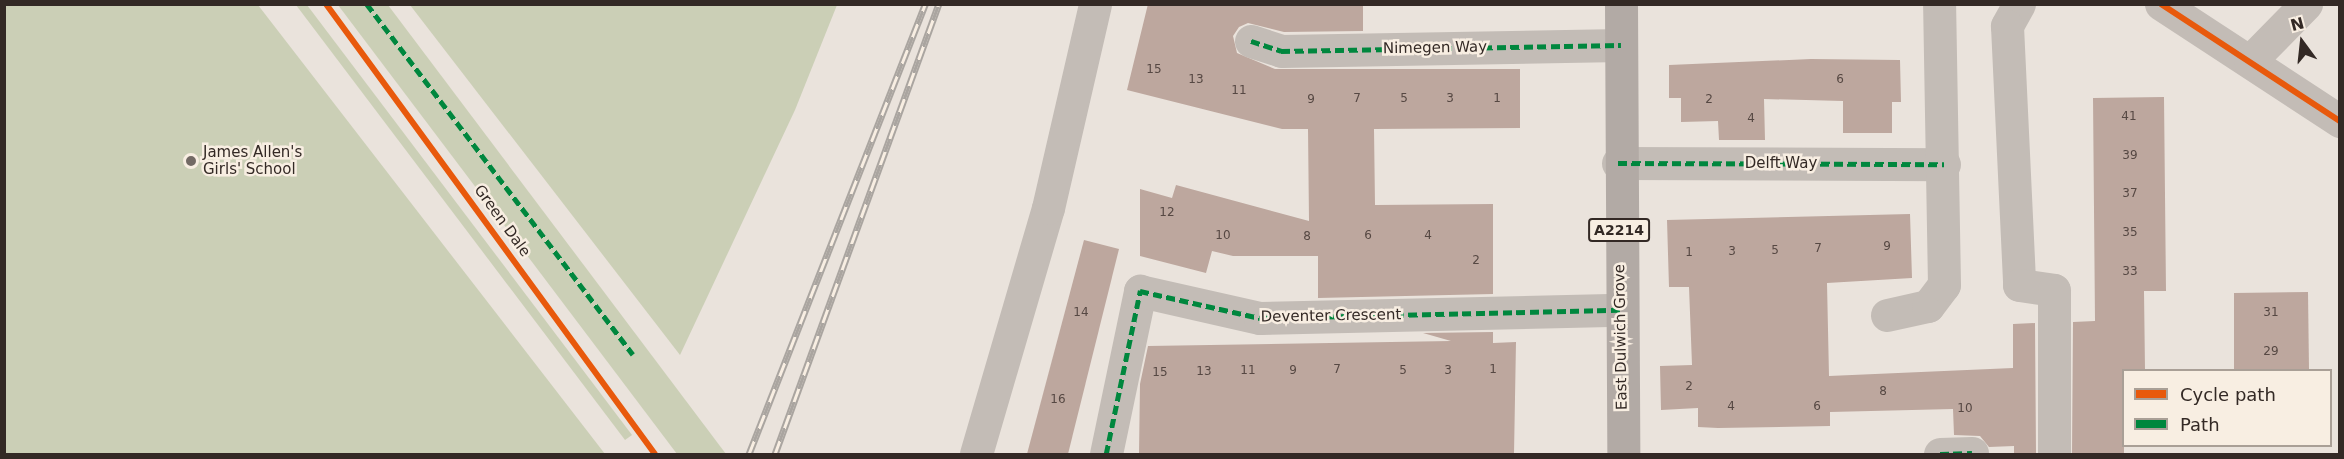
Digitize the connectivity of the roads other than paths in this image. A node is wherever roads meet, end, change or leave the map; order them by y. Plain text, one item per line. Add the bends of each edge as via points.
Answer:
1 (1095, 4) edge
2 (1621, 4) edge
3 (1939, 4) edge
4 (2019, 4) edge
5 (2161, 4) edge
6 (2306, 4) edge
7 (1251, 41) dead end
8 (1621, 45) junction
9 (2250, 62) junction
10 (2340, 121) edge
11 (1618, 163) junction
12 (1944, 164) junction
13 (1620, 310) junction
14 (1887, 315) dead end
15 (1972, 453) edge
16 (2054, 453) dead end
17 (976, 454) edge
18 (1106, 454) edge
19 (1623, 454) edge
20 (1940, 454) edge

1 - 17 street via 1048,208
2 - 8 main road, East Dulwich Grove / A2214
3 - 12 street
4 - 16 street via 2007,26 2019,285 2054,290
5 - 9 street
6 - 9 street
7 - 8 street, Nimegen Way via 1281,51
8 - 11 main road, East Dulwich Grove / A2214
9 - 10 street
11 - 12 street, Delft Way
11 - 13 main road, East Dulwich Grove / A2214
12 - 14 street via 1944,285 1928,306
13 - 18 street, Deventer Crescent via 1260,318 1140,291
13 - 19 main road, East Dulwich Grove / A2214
15 - 20 street

